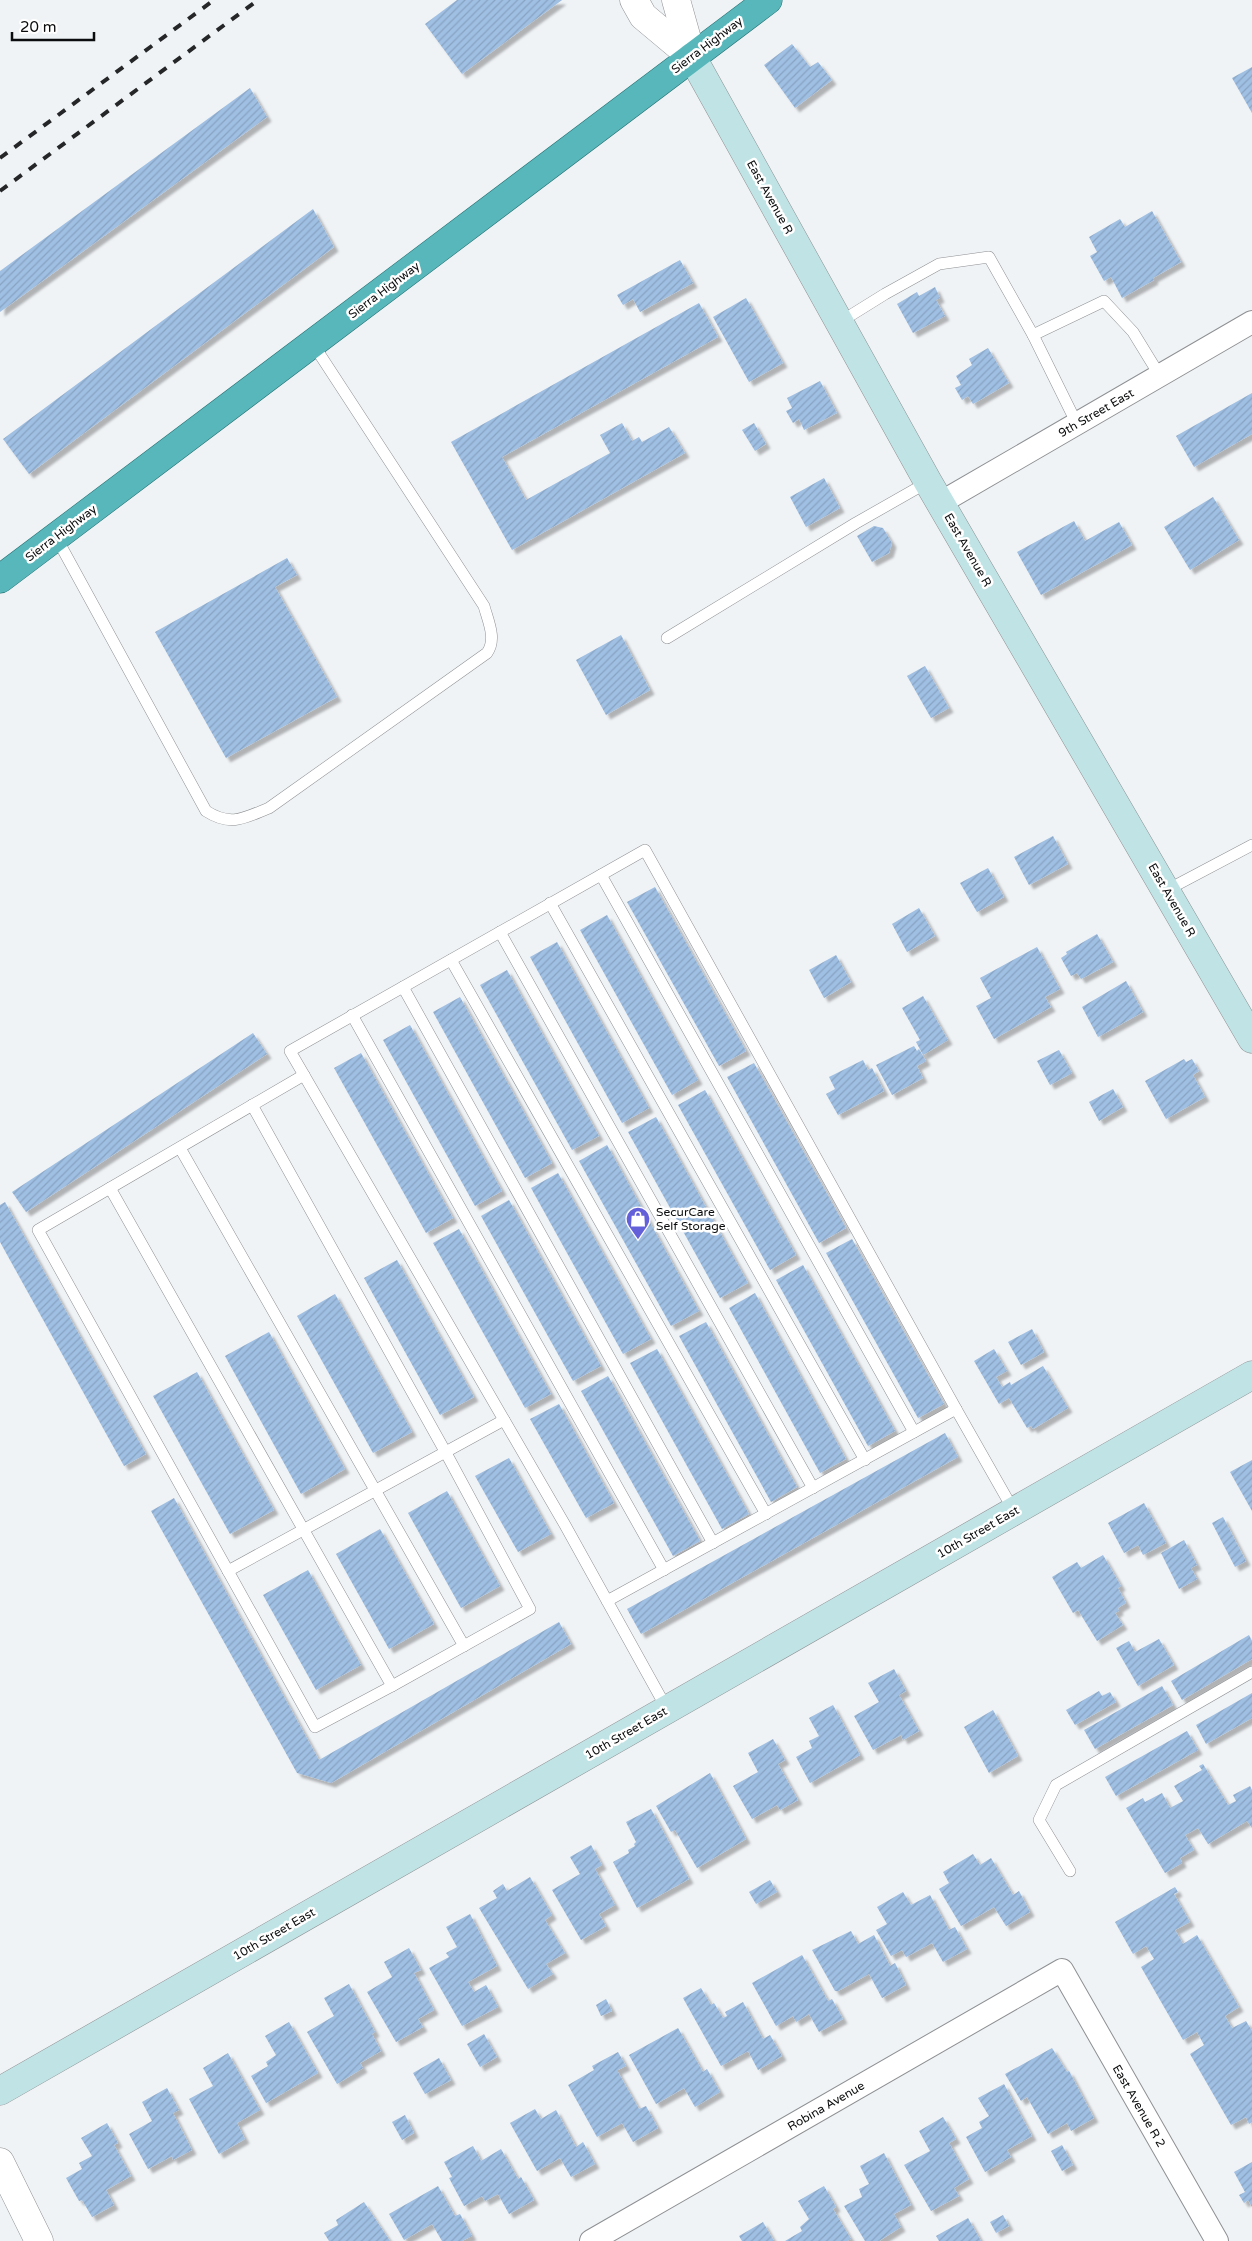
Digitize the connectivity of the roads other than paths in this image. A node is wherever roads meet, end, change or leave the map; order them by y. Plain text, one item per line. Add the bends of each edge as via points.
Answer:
1 (634, 0) edge
2 (676, 0) edge
3 (768, 0) edge
4 (692, 57) junction
5 (840, 322) junction
6 (1252, 322) edge
7 (1033, 335) junction
8 (314, 344) junction
9 (1160, 376) junction
10 (1077, 424) junction
11 (934, 492) junction
12 (56, 537) junction
13 (0, 579) edge
14 (667, 638) dead end
15 (1252, 845) edge
16 (601, 875) junction
17 (1167, 890) junction
18 (550, 903) junction
19 (500, 932) junction
20 (451, 960) junction
21 (403, 987) junction
22 (352, 1016) junction
23 (1252, 1039) edge
24 (304, 1075) junction
25 (252, 1105) junction
26 (180, 1148) junction
27 (110, 1188) junction
28 (1252, 1375) edge
29 (956, 1409) junction
30 (504, 1420) junction
31 (914, 1432) junction
32 (446, 1452) junction
33 (864, 1460) junction
34 (813, 1488) junction
35 (377, 1490) junction
36 (1014, 1511) junction
37 (766, 1514) junction
38 (304, 1529) junction
39 (714, 1542) junction
40 (228, 1570) junction
41 (664, 1570) junction
42 (607, 1601) junction
43 (464, 1646) junction
44 (1252, 1672) edge
45 (392, 1686) junction
46 (667, 1709) junction
47 (1070, 1871) dead end
48 (1062, 1970) joint
49 (0, 2091) edge
50 (0, 2162) edge
51 (39, 2241) edge
52 (591, 2241) edge
53 (1217, 2241) edge

1 - 4 street, East Avenue R via 643,16
2 - 4 street, East Avenue R
3 - 4 highway, Sierra Highway
4 - 5 main road, East Avenue R
4 - 8 highway, Sierra Highway
5 - 7 lane via 939,264 989,257
5 - 11 main road, East Avenue R
6 - 9 street, 9th Street East
7 - 9 lane via 1104,301 1133,332
7 - 10 lane
8 - 12 highway, Sierra Highway
8 - 12 lane via 484,606 491,634 491,647 487,653 269,808 235,821 216,818 206,811
9 - 10 street, 9th Street East
10 - 11 street, 9th Street East
11 - 14 lane via 856,523
11 - 17 main road, East Avenue R
12 - 13 highway, Sierra Highway
15 - 17 lane
16 - 18 lane
16 - 29 lane via 645,850
16 - 31 lane
17 - 23 main road, East Avenue R
18 - 19 lane
18 - 33 lane
19 - 20 lane
19 - 34 lane
20 - 21 lane
20 - 37 lane
21 - 22 lane
21 - 39 lane
22 - 24 lane via 290,1050
22 - 41 lane
24 - 25 lane
24 - 30 lane
25 - 26 lane
25 - 32 lane
26 - 27 lane
26 - 35 lane
27 - 38 lane
27 - 40 lane via 38,1230
28 - 36 main road, 10th Street East
29 - 31 lane
29 - 36 lane
30 - 32 lane
30 - 42 lane
31 - 33 lane
32 - 35 lane
32 - 43 lane via 530,1609
33 - 34 lane
34 - 37 lane
35 - 38 lane
35 - 43 lane
36 - 46 main road, 10th Street East
37 - 39 lane
38 - 40 lane
38 - 45 lane
39 - 41 lane
40 - 45 lane via 315,1727
41 - 42 lane
42 - 46 lane
43 - 45 lane
44 - 47 lane via 1056,1785 1040,1820
46 - 49 main road, 10th Street East
48 - 52 street, Robina Avenue
48 - 53 street, East Avenue R 2
50 - 51 street

